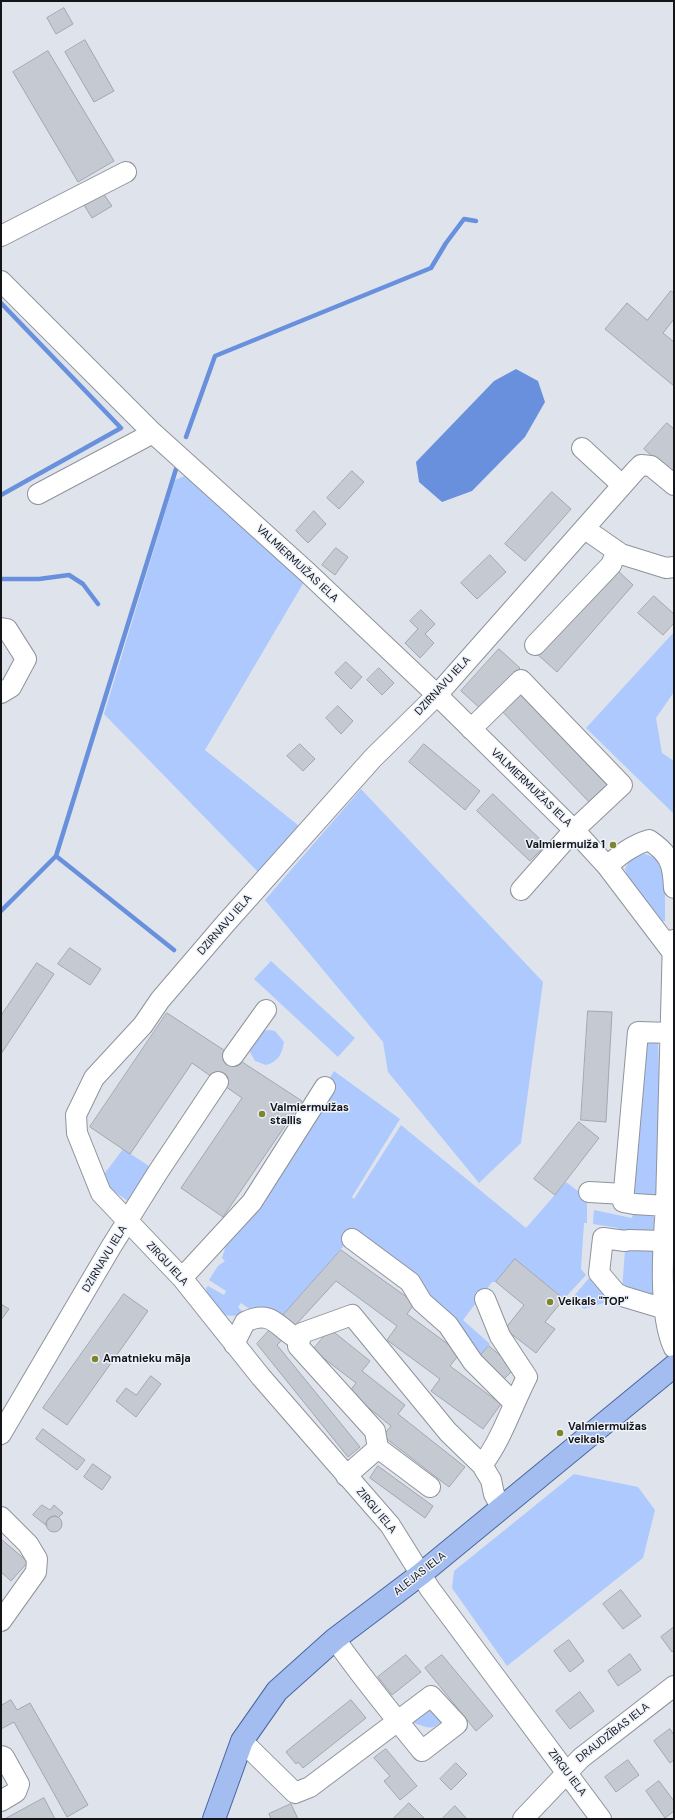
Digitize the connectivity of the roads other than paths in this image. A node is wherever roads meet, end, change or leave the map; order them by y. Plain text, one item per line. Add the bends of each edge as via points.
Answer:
1 (126, 172) dead end
2 (1, 236) edge
3 (1, 281) edge
4 (153, 433) junction
5 (582, 448) dead end
6 (628, 478) junction
7 (674, 485) edge
8 (38, 494) dead end
9 (585, 529) junction
10 (617, 551) junction
11 (674, 567) edge
12 (1, 628) edge
13 (535, 645) dead end
14 (1, 693) edge
15 (437, 695) junction
16 (471, 729) junction
17 (574, 830) junction
18 (607, 866) junction
19 (674, 888) edge
20 (521, 890) dead end
21 (674, 931) edge
22 (673, 953) junction
23 (266, 1010) dead end
24 (672, 1041) edge
25 (233, 1056) dead end
26 (218, 1082) dead end
27 (325, 1087) dead end
28 (589, 1192) dead end
29 (624, 1194) junction
30 (666, 1206) junction
31 (128, 1222) junction
32 (352, 1239) dead end
33 (663, 1241) junction
34 (182, 1278) junction
35 (485, 1299) dead end
36 (664, 1309) junction
37 (215, 1321) junction
38 (246, 1322) junction
39 (300, 1340) junction
40 (234, 1344) junction
41 (674, 1348) edge
42 (674, 1366) edge
43 (514, 1403) junction
44 (1, 1434) edge
45 (378, 1448) junction
46 (482, 1465) junction
47 (346, 1476) junction
48 (430, 1487) dead end
49 (501, 1507) junction
50 (1, 1516) edge
51 (421, 1574) junction
52 (1, 1622) edge
53 (335, 1639) junction
54 (674, 1686) edge
55 (242, 1741) junction
56 (1, 1756) edge
57 (567, 1772) junction
58 (1, 1801) edge
59 (214, 1819) edge
60 (523, 1819) edge
61 (602, 1819) edge

1 - 2 street
3 - 4 street, VALMIERMUIŽAS IELA
4 - 8 street
4 - 15 street, VALMIERMUIŽAS IELA
5 - 6 street
6 - 7 street via 641,465 651,466
6 - 9 street, DZIRNAVU IELA
9 - 10 street
9 - 15 street, DZIRNAVU IELA
10 - 11 street via 666,568
10 - 13 street via 611,565
12 - 14 street via 7,629 26,659 11,687
15 - 16 street, VALMIERMUIŽAS IELA
15 - 31 street, DZIRNAVU IELA via 373,758 225,924 160,1000 143,1025 94,1078 76,1115 77,1133 101,1193
16 - 17 street, VALMIERMUIŽAS IELA
16 - 17 street via 521,680 622,785
17 - 18 street, VALMIERMUIŽAS IELA
17 - 20 street
18 - 19 street via 638,843 649,840 661,848 669,858
18 - 22 street, VALMIERMUIŽAS IELA
21 - 22 street
22 - 24 street
23 - 25 street
24 - 29 street via 638,1032
24 - 30 street
26 - 31 street
27 - 34 street via 252,1202
28 - 29 street
29 - 30 street via 623,1202
30 - 33 street
31 - 34 street, ZIRGU IELA
31 - 44 street, DZIRNAVU IELA
32 - 43 street via 410,1282 422,1302 448,1325 473,1362
33 - 36 street
33 - 36 street via 603,1238 599,1273 616,1293
34 - 37 street, ZIRGU IELA
35 - 43 street via 500,1336 527,1377
36 - 41 street via 667,1329
37 - 38 street
37 - 40 street, ZIRGU IELA
38 - 39 street via 262,1316 273,1320
38 - 40 street
39 - 45 street via 298,1346 375,1432
39 - 46 street via 302,1333 352,1315 448,1432
40 - 47 street, ZIRGU IELA
42 - 49 main road, ALEJAS IELA
43 - 46 street via 492,1453
45 - 47 street
45 - 48 street
46 - 49 street via 491,1480 494,1494
47 - 51 street, ZIRGU IELA via 390,1525
49 - 51 main road, ALEJAS IELA
50 - 52 street via 28,1544 37,1559 36,1572
51 - 53 main road, ALEJAS IELA
51 - 57 street, ZIRGU IELA
53 - 55 main road, ALEJAS IELA via 278,1691
53 - 55 street via 398,1721 310,1787 296,1793
54 - 57 street, DRAUDZĪBAS IELA via 581,1758
55 - 59 main road, ALEJAS IELA
56 - 58 street via 19,1784 16,1792
57 - 60 street, DRAUDZĪBAS IELA
57 - 61 street, ZIRGU IELA

